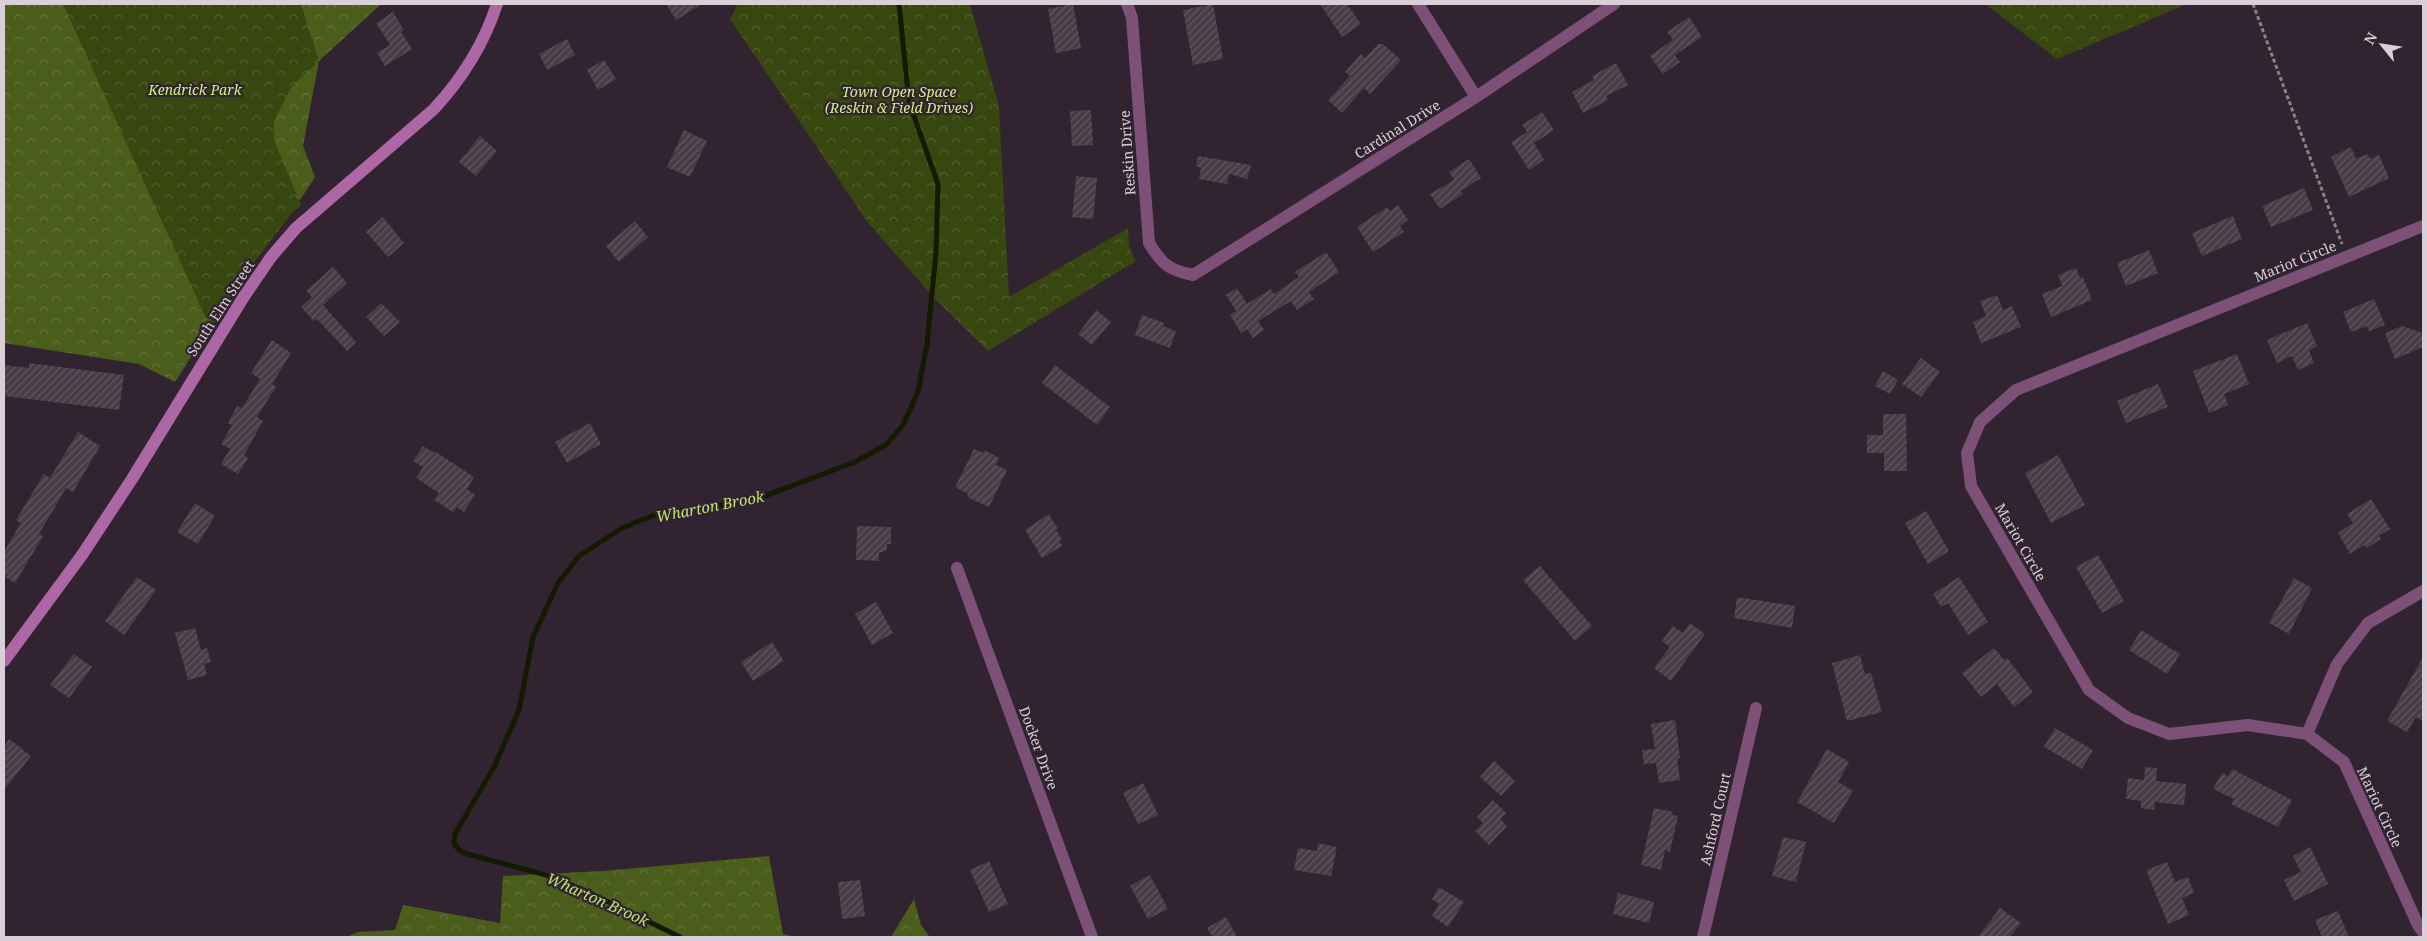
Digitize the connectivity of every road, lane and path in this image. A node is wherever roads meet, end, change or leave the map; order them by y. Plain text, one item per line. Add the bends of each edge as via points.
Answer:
1 (497, 4) edge
2 (1127, 4) edge
3 (1418, 4) edge
4 (1614, 4) edge
5 (2252, 4) edge
6 (1476, 98) junction
7 (2423, 226) edge
8 (2346, 256) junction
9 (1193, 275) joint
10 (957, 568) dead end
11 (2423, 591) edge
12 (4, 661) edge
13 (1756, 708) dead end
14 (2307, 734) junction
15 (2423, 932) edge
16 (1092, 937) edge
17 (1703, 937) edge

1 - 12 main road, South Elm Street via 481,43 450,92 296,228 271,257 82,555
2 - 9 street, Reskin Drive via 1132,18 1149,243 1161,262 1176,272
3 - 6 street
4 - 6 street, Cardinal Drive
5 - 8 path
6 - 9 street, Cardinal Drive
7 - 8 street, Mariot Circle
8 - 14 street, Mariot Circle via 2016,390 1980,422 1967,453 1971,486 2089,690 2128,718 2169,734 2248,724
10 - 16 street, Docker Drive
11 - 14 street via 2368,622 2337,664
13 - 17 street, Ashford Court
14 - 15 street, Mariot Circle via 2344,762

